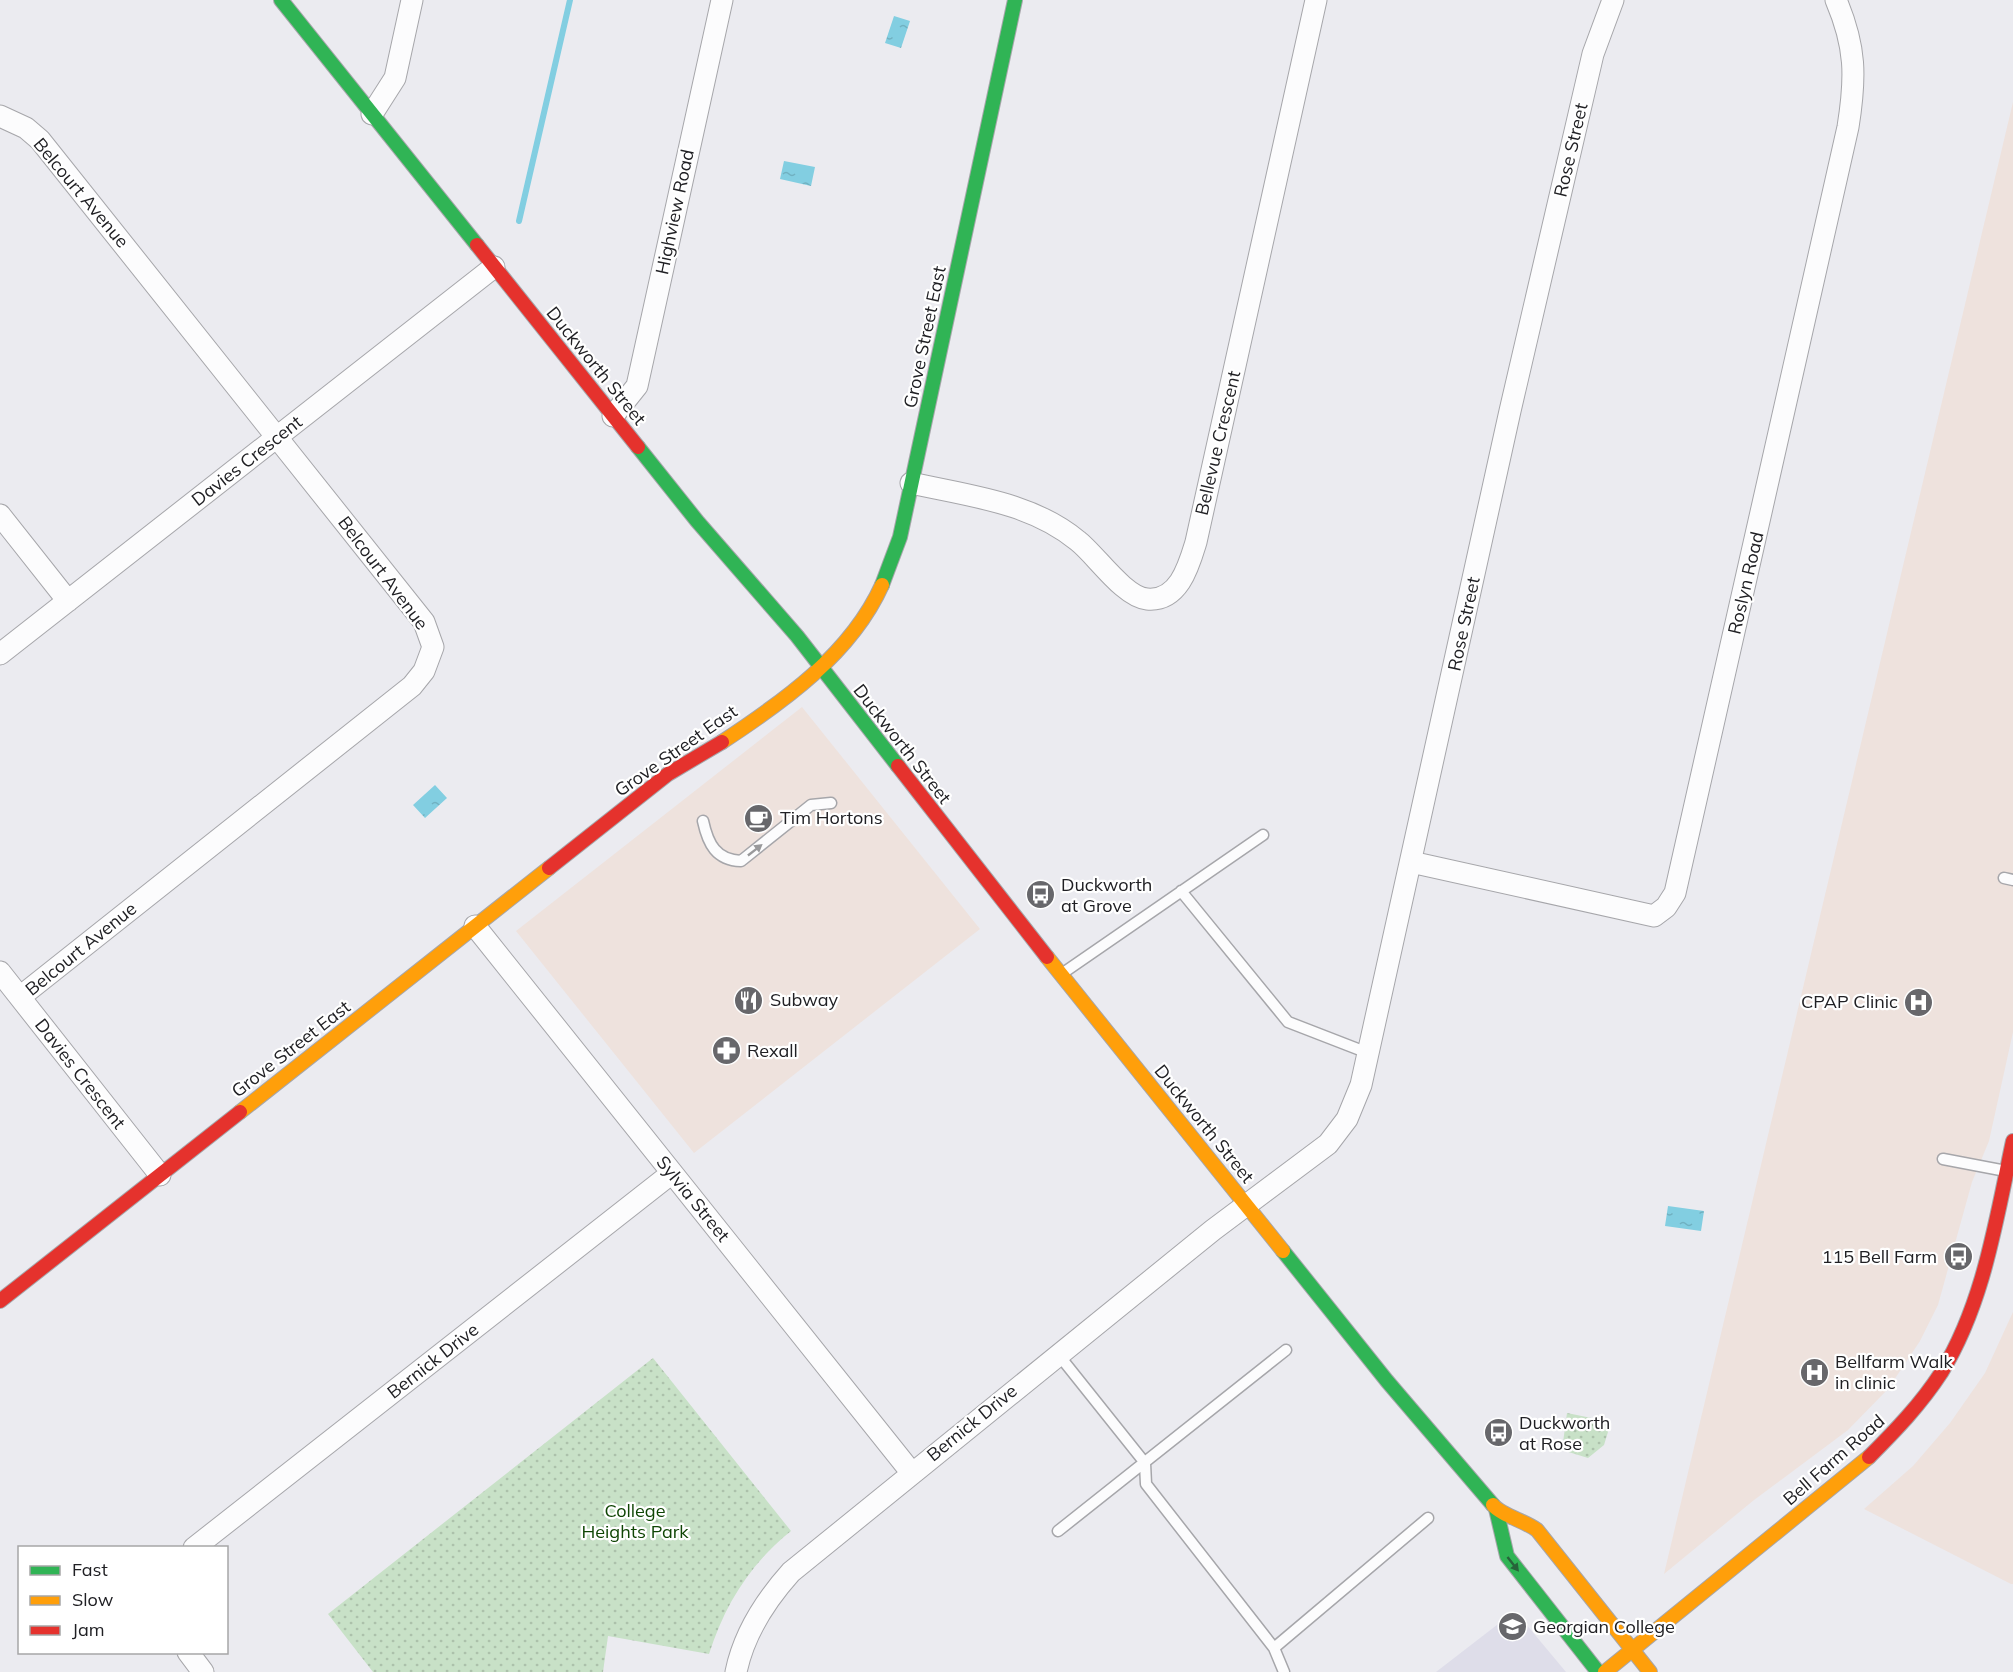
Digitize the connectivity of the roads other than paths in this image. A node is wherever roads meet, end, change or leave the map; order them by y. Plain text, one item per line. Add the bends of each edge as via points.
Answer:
1 (281, 0) edge
2 (412, 0) edge
3 (722, 0) edge
4 (1015, 0) edge
5 (1316, 0) edge
6 (1613, 0) edge
7 (1836, 0) edge
8 (372, 114) junction
9 (0, 116) edge
10 (494, 267) junction
11 (613, 416) junction
12 (278, 436) junction
13 (911, 483) junction
14 (0, 515) edge
15 (68, 601) junction
16 (0, 654) edge
17 (819, 665) junction
18 (831, 803) dead end
19 (703, 821) dead end
20 (1263, 835) dead end
21 (1412, 862) junction
22 (1181, 891) junction
23 (475, 926) junction
24 (0, 972) edge
25 (1061, 975) junction
26 (20, 997) junction
27 (1368, 1053) junction
28 (2013, 1141) edge
29 (1943, 1159) dead end
30 (2006, 1171) junction
31 (672, 1173) junction
32 (160, 1175) junction
33 (1246, 1205) junction
34 (0, 1301) edge
35 (1286, 1350) dead end
36 (1058, 1354) junction
37 (1145, 1463) junction
38 (911, 1472) junction
39 (1496, 1509) junction
40 (1428, 1518) dead end
41 (1058, 1531) dead end
42 (197, 1546) edge
43 (1274, 1648) junction
44 (1633, 1649) junction
45 (189, 1654) edge
46 (203, 1672) edge
47 (736, 1672) edge
48 (1284, 1672) edge
49 (1598, 1672) edge
50 (1605, 1672) edge
51 (1650, 1672) edge

1 - 8 street, Duckworth Street
2 - 8 street via 395,78
3 - 11 street, Highview Road via 637,386
4 - 13 street, Grove Street East
5 - 13 street, Bellevue Crescent via 1196,542 1173,591 1146,599 1134,593 1079,541 1036,514 1013,505
6 - 21 street, Rose Street via 1588,77 1510,411
7 - 21 street, Roslyn Road via 1853,50 1848,127 1675,893 1666,908 1654,916
8 - 10 street, Duckworth Street
9 - 12 street, Belcourt Avenue via 26,128 40,140
10 - 11 street, Duckworth Street
10 - 12 street, Davies Crescent
11 - 17 street, Duckworth Street
12 - 15 street, Davies Crescent
12 - 26 street, Belcourt Avenue via 424,622 433,647 431,659 412,686
13 - 17 street, Grove Street East via 900,537 881,585 849,638
14 - 15 street
15 - 16 street, Davies Crescent
17 - 23 street, Grove Street East via 728,739 668,774
17 - 25 street, Duckworth Street
19 -> 18 lane via 708,842 717,854 741,861 811,805
20 - 22 lane
21 - 27 street, Rose Street
22 - 25 lane
22 - 27 lane via 1288,1022
23 - 31 street, Sylvia Street
23 - 32 street, Grove Street East
24 - 26 street, Davies Crescent
25 - 33 street, Duckworth Street
26 - 32 street, Davies Crescent
27 - 33 street, Rose Street via 1356,1102 1337,1134
28 - 30 street, Bell Farm Road
29 - 30 lane
30 - 44 street, Bell Farm Road via 1966,1325 1943,1370 1909,1416 1859,1466
31 - 38 street, Sylvia Street
31 - 42 street, Bernick Drive
32 - 34 street, Grove Street East
33 - 36 street, Bernick Drive
33 - 39 street, Duckworth Street
35 - 37 lane
36 - 37 lane
36 - 38 street, Bernick Drive
37 - 41 lane
37 - 43 lane via 1146,1484
38 - 47 street, Bernick Drive via 791,1572 759,1613
39 - 44 street, Duckworth Street via 1537,1530
39 -> 49 street, Duckworth Street via 1507,1556
40 - 43 lane
43 - 48 lane
44 - 50 street, Bell Farm Road
44 - 51 street, Duckworth Street
45 - 46 street

